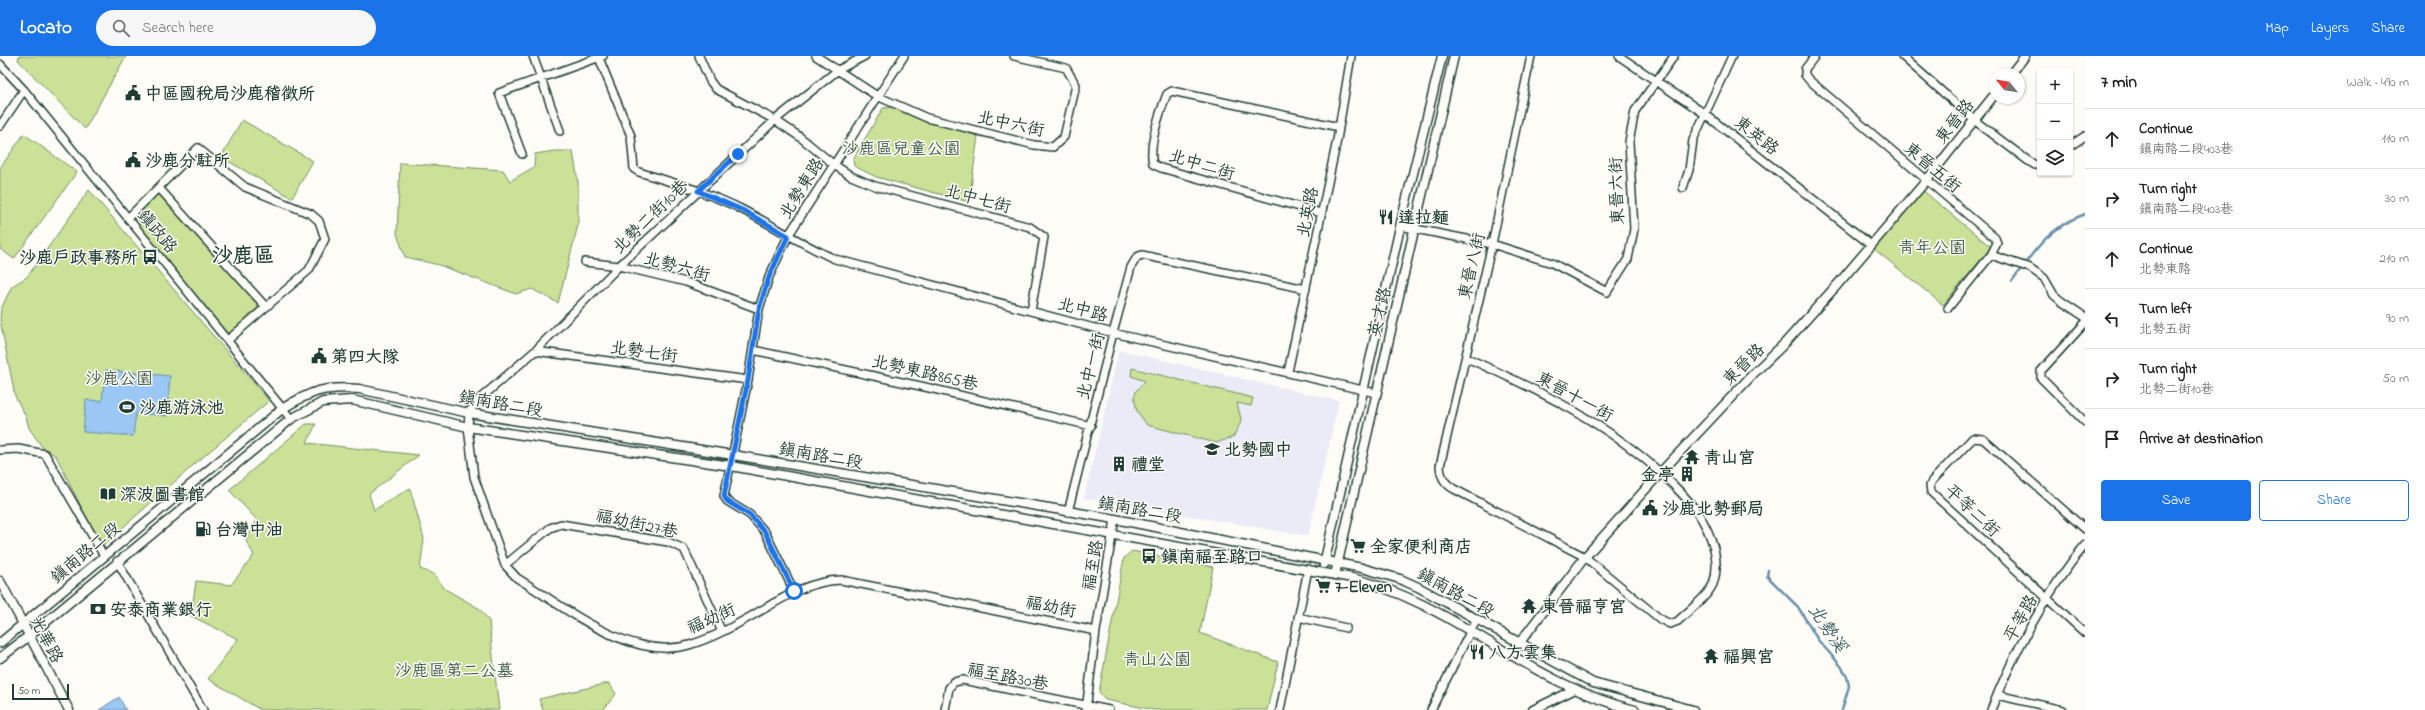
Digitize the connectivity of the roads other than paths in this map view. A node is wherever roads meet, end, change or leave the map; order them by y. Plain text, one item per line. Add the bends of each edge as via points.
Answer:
1 (533, 56) edge
2 (699, 56) edge
3 (816, 56) edge
4 (865, 56) edge
5 (904, 56) edge
6 (1014, 56) edge
7 (1351, 56) edge
8 (1442, 56) edge
9 (1454, 56) edge
10 (1531, 56) edge
11 (1619, 56) edge
12 (1674, 56) edge
13 (1732, 56) edge
14 (1815, 56) edge
15 (1902, 56) edge
16 (601, 57) edge
17 (2023, 57) edge
18 (0, 64) edge
19 (2015, 68) edge
20 (838, 70) junction
21 (542, 80) junction
22 (1657, 80) junction
23 (24, 90) junction
24 (877, 96) junction
25 (1989, 101) edge
26 (1705, 114) junction
27 (775, 120) junction
28 (1974, 120) junction
29 (0, 126) edge
30 (1339, 127) junction
31 (560, 131) dead end
32 (2085, 136) edge
33 (2073, 144) edge
34 (522, 154) dead end
35 (833, 164) junction
36 (2037, 165) edge
37 (1926, 181) junction
38 (159, 188) junction
39 (1683, 188) dead end
40 (698, 191) junction
41 (1321, 213) junction
42 (128, 218) junction
43 (1400, 226) junction
44 (1413, 228) junction
45 (788, 236) junction
46 (1492, 244) junction
47 (1871, 245) junction
48 (1992, 255) junction
49 (585, 262) dead end
50 (619, 266) junction
51 (1306, 289) junction
52 (266, 307) junction
53 (1948, 308) dead end
54 (759, 309) junction
55 (1031, 311) junction
56 (2085, 317) edge
57 (2085, 323) edge
58 (1113, 332) junction
59 (228, 340) junction
60 (753, 350) junction
61 (535, 351) junction
62 (1467, 358) junction
63 (1288, 372) junction
64 (748, 380) junction
65 (1362, 390) junction
66 (1376, 393) junction
67 (282, 409) junction
68 (469, 413) junction
69 (291, 419) junction
70 (2085, 422) edge
71 (1091, 426) junction
72 (468, 427) junction
73 (0, 450) edge
74 (733, 455) junction
75 (731, 466) junction
76 (1661, 472) junction
77 (1068, 512) junction
78 (1115, 519) junction
79 (2085, 530) edge
80 (1113, 533) junction
81 (2085, 545) edge
82 (104, 556) junction
83 (1585, 557) junction
84 (1325, 559) junction
85 (117, 561) junction
86 (1338, 562) junction
87 (505, 565) junction
88 (1308, 569) junction
89 (1322, 572) junction
90 (1335, 574) junction
91 (0, 581) edge
92 (794, 591) junction
93 (2048, 599) junction
94 (1298, 616) junction
95 (1476, 620) junction
96 (23, 624) junction
97 (1346, 628) dead end
98 (1096, 630) junction
99 (722, 632) junction
100 (1470, 632) junction
101 (2085, 633) edge
102 (29, 636) junction
103 (0, 643) edge
104 (1518, 644) junction
105 (1511, 654) junction
106 (0, 658) edge
107 (1575, 689) junction
108 (1997, 695) junction
109 (1086, 708) edge
110 (68, 710) edge
111 (203, 710) edge
112 (945, 710) edge
113 (1109, 710) edge
114 (1280, 710) edge
115 (1431, 710) edge
116 (1533, 710) edge
117 (1635, 710) edge
118 (1693, 710) edge
119 (1991, 710) edge
120 (2062, 710) edge

1 - 21 street
2 - 27 street via 716,89
3 - 20 street
4 - 20 street, 北勢二街10巷
5 - 24 street, 北勢東路
6 - 24 street, 北中六街 via 1066,68 1076,85 1064,137 1053,147 1034,145 927,118
7 - 30 street, 北英路
8 - 43 street, 英才路
9 - 44 street, 英才路
10 - 46 street, 東晉八街
11 - 22 street, 東英路
12 - 22 street
13 - 26 street
14 - 37 street, 東晉五街 via 1805,69 1808,80
15 - 28 street
16 - 21 street
16 - 40 street, 北中路 via 631,136 634,169
17 - 19 street
18 - 23 street, 鎮政路
20 - 24 street
20 - 27 street, 北勢二街10巷
21 - 31 street
21 - 34 street via 499,93
22 - 26 street, 東英路
22 - 46 street, 東晉六街 via 1635,111 1629,142 1634,229 1628,259 1607,292 1552,263
23 - 29 street
23 - 42 street, 鎮政路
24 - 35 street, 北勢東路
25 - 28 street, 東晉路
26 - 39 street via 1693,140 1689,170
26 - 47 street, 東英路
27 - 35 street
27 - 40 street, 北勢二街10巷
28 - 36 street via 2027,160
28 - 37 street, 東晉路
30 - 41 street, 北英路
30 - 41 street, 北中二街 via 1172,92 1167,94 1161,110 1152,148 1153,164 1161,168
32 - 33 street
35 - 45 street, 北勢東路
35 - 55 street, 北中七街 via 851,176 875,186 1030,227 1039,232 1044,237
37 - 47 street, 東晉路
37 - 48 street, 東晉五街 via 1995,238 1997,243
38 - 42 street
38 - 52 street
38 - 52 street via 198,148 245,187 311,214 319,221 325,239 309,270
40 - 45 street, 北中路 via 742,210
40 - 50 street, 北勢二街10巷
41 - 51 street, 北英路
42 - 59 street, 鎮政路
43 - 44 street
43 - 65 street, 英才路
44 - 46 street
44 - 66 street, 英才路
45 - 54 street, 北勢東路 via 769,277
45 - 55 street, 北中路 via 835,259
46 - 62 street, 東晉八街
47 - 76 street, 東晉路 via 1785,343 1754,372
48 - 53 street
48 - 56 street via 2030,268 2044,278 2054,295
49 - 50 street, 北勢六街
50 - 54 street, 北勢六街 via 686,282
50 - 61 street, 北勢二街10巷
51 - 58 street, 北中一街 via 1137,256 1131,267
51 - 63 street, 北英路
52 - 59 street
54 - 60 street, 北勢東路
55 - 58 street, 北中路
57 - 70 street via 2040,371 2041,378
58 - 63 street, 北中路
58 - 71 street, 北中一街
59 - 67 street, 鎮政路
60 - 64 street, 北勢東路
60 - 71 street, 北勢東路865巷
61 - 64 street, 北勢七街
61 - 68 street, 北勢二街10巷 via 476,402
62 - 76 street, 東晉十一街 via 1581,414 1624,441
62 - 83 street, 東晉八街 via 1440,466 1444,481 1454,489
63 - 65 street, 北中路
64 - 74 street, 北勢東路
65 - 66 street, 北中路
65 - 84 street, 英才路
66 - 86 street, 英才路
67 - 68 street, 鎮南路二段 via 307,394 341,388 359,389
67 - 69 street, 鎮政路
67 - 82 street, 鎮南路二段
68 - 72 street, 福幼街
68 - 74 street, 鎮南路二段
69 - 72 street, 鎮南路二段 via 322,402 352,400
69 - 85 street, 鎮南路二段
71 - 77 street, 北中一街
72 - 75 street, 鎮南路二段
72 - 87 street, 福幼街 via 474,477
73 - 82 street via 18,449 45,454
74 - 75 street, 北勢東路
74 - 77 street, 鎮南路二段
75 - 80 street, 鎮南路二段
75 - 92 street, 北勢東路 via 724,496 727,501 750,515 765,532
76 - 83 street, 東晉路
76 - 83 street, 東晉十一街 via 1700,514 1714,548 1716,567 1713,584 1701,598 1678,621 1670,624 1660,619
77 - 78 street, 鎮南路二段
78 - 80 street, 福至路
78 - 84 street, 鎮南路二段
79 - 93 street, 平等二街 via 1978,437 1973,438 1932,481 1931,492
80 - 88 street, 鎮南路二段
80 - 98 street, 福至路
81 - 93 street, 平等路
82 - 96 street, 鎮南路二段
83 - 104 street, 東晉路
84 - 86 street, 鎮南路二段
84 - 89 street, 英才路
85 - 102 street, 鎮南路二段
85 - 111 street
86 - 90 street, 英才路
86 - 95 street, 鎮南路二段 via 1400,579
87 - 99 street, 福幼街 via 517,578 611,635 631,644 651,647 688,645
87 - 99 street, 福幼街27巷 via 550,528 561,524 668,542 684,548
88 - 89 street, 鎮南路二段
88 - 94 street
89 - 90 street, 鎮南路二段
90 - 100 street, 鎮南路二段 via 1387,588 1415,600
91 - 96 street, 光華路
92 - 98 street, 福幼街 via 822,580 841,580
92 - 99 street, 福幼街
93 - 101 street
93 - 108 street, 平等路
94 - 97 street
94 - 114 street
95 - 100 street
95 - 104 street, 鎮南路二段
96 - 102 street, 光華路
96 - 103 street, 鎮南路二段
98 - 109 street, 福至路
100 - 105 street, 鎮南路二段
100 - 115 street
102 - 106 street, 鎮南路二段
102 - 110 street, 光華路
104 - 105 street, 東晉路
104 - 118 street, 鎮南路二段 via 1593,683
105 - 107 street, 鎮南路二段
107 - 116 street
107 - 117 street, 鎮南路二段
108 - 119 street, 平等路
108 - 120 street
109 - 112 street, 福至路30巷 via 963,680 954,682 949,688
109 - 113 street, 福至路30巷

